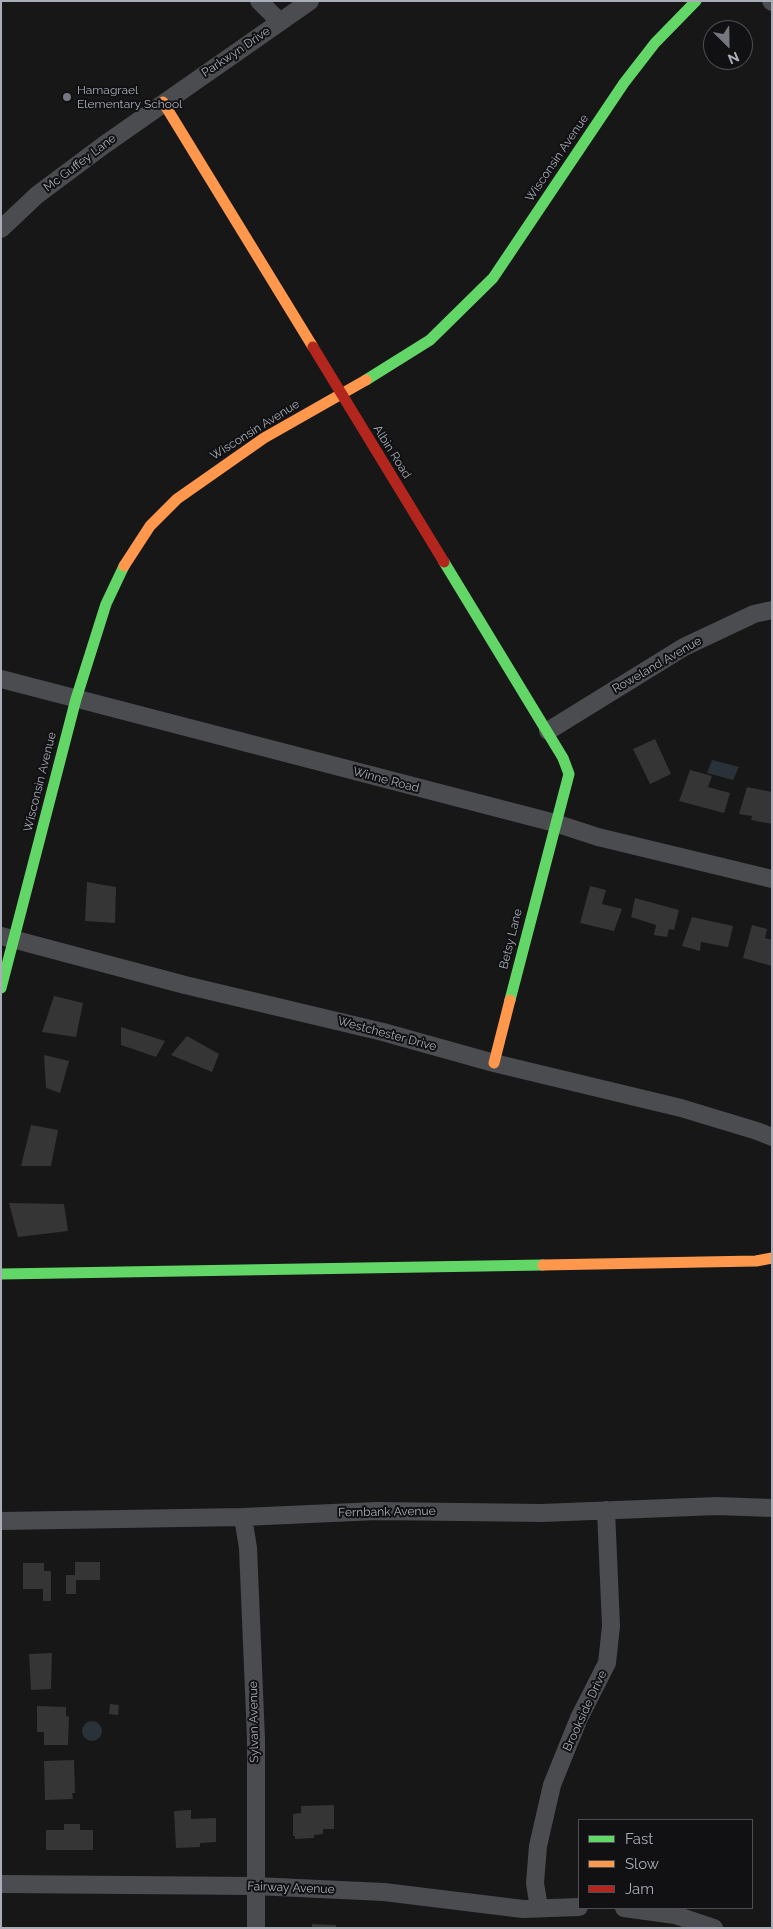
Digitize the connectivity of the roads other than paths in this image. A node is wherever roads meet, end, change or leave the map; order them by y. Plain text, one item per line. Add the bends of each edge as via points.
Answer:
1 (260, 1) edge
2 (310, 1) edge
3 (696, 1) edge
4 (280, 22) junction
5 (163, 102) junction
6 (1, 230) edge
7 (341, 396) junction
8 (772, 610) edge
9 (1, 679) edge
10 (76, 699) junction
11 (548, 731) junction
12 (555, 823) junction
13 (772, 879) edge
14 (8, 937) edge
15 (1, 988) edge
16 (494, 1062) junction
17 (772, 1138) edge
18 (772, 1258) edge
19 (1, 1274) edge
20 (772, 1508) edge
21 (606, 1510) junction
22 (243, 1517) junction
23 (1, 1521) edge
24 (1, 1884) edge
25 (255, 1886) junction
26 (578, 1907) edge
27 (539, 1908) junction
28 (631, 1909) edge
29 (256, 1928) edge
30 (714, 1928) edge

1 - 4 street
2 - 4 street, Parkwyn Drive
3 - 7 street, Wisconsin Avenue via 624,83 493,278 430,340
4 - 5 street, Parkwyn Drive
5 - 6 street, Mc Guffey Lane via 38,195
5 - 7 street, Albin Road
7 - 10 street, Wisconsin Avenue via 264,438 177,499 150,526 125,564 106,604
7 - 11 street, Albin Road
8 - 11 street, Roweland Avenue via 754,614 684,647
9 - 10 street, Winne Road
10 - 12 street, Winne Road
10 - 14 street, Wisconsin Avenue
11 - 12 street, Albin Road via 568,774
12 - 13 street, Winne Road via 598,837
12 - 16 street, Betsy Lane
14 - 15 street, Wisconsin Avenue
14 - 16 street, Westchester Drive
16 - 17 street, Westchester Drive via 681,1108
18 - 19 street via 756,1261
20 - 21 street, Fernbank Avenue via 717,1506
21 - 22 street, Fernbank Avenue via 542,1513 378,1511
21 - 27 street, Brookside Drive via 611,1626 607,1663 579,1718 552,1785 537,1855 535,1883
22 - 23 street, Fernbank Avenue
22 - 25 street, Sylvan Avenue via 248,1548 256,1739
24 - 25 street, Fairway Avenue
25 - 27 street, Fairway Avenue via 384,1892 523,1909
25 - 29 street, Sylvan Avenue
26 - 27 street, Fairway Avenue
28 - 30 street via 675,1915

